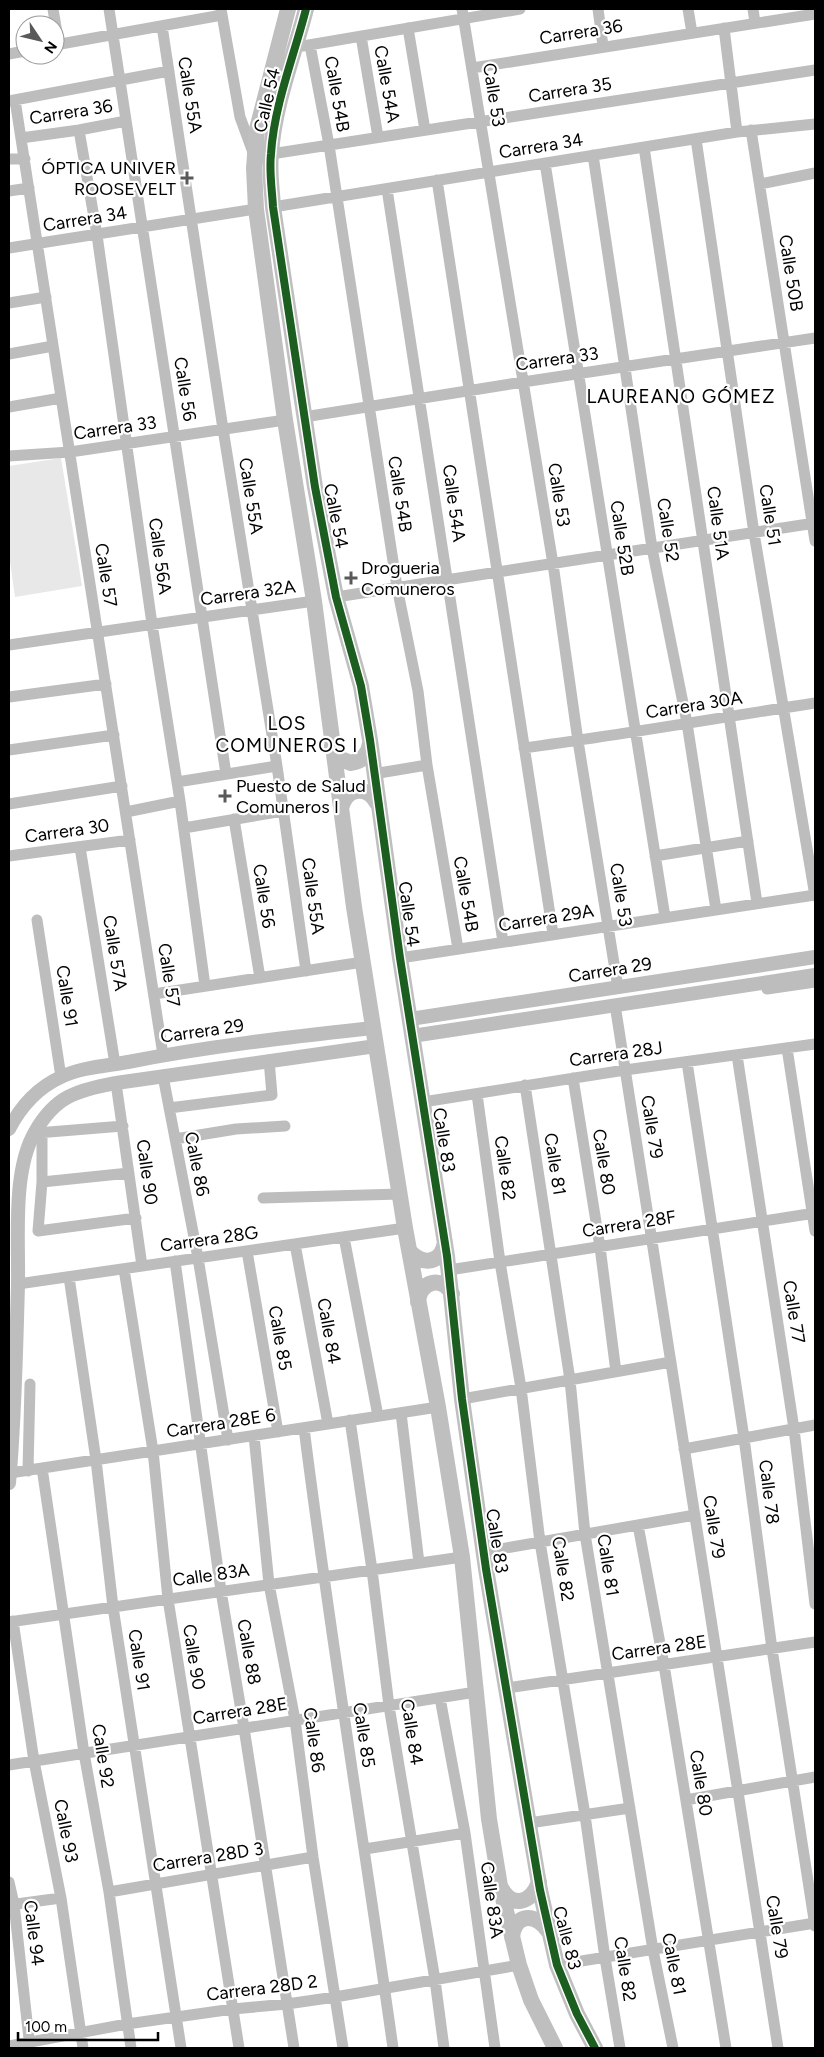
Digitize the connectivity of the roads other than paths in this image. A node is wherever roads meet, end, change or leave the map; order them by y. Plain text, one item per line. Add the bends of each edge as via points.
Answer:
1 (109, 9) edge
2 (288, 9) edge
3 (306, 9) edge
4 (520, 9) edge
5 (598, 9) edge
6 (688, 9) edge
7 (753, 9) edge
8 (221, 12) edge
9 (463, 14) edge
10 (815, 14) edge
11 (755, 23) junction
12 (162, 26) junction
13 (408, 28) junction
14 (724, 28) junction
15 (692, 33) junction
16 (113, 35) junction
17 (361, 36) junction
18 (65, 44) edge
19 (303, 46) junction
20 (603, 46) junction
21 (472, 68) junction
22 (815, 70) edge
23 (169, 71) junction
24 (120, 81) junction
25 (731, 83) junction
26 (12, 100) edge
27 (126, 121) junction
28 (480, 122) junction
29 (815, 124) edge
30 (80, 130) junction
31 (425, 130) junction
32 (751, 130) junction
33 (737, 132) junction
34 (378, 137) junction
35 (21, 138) junction
36 (696, 138) junction
37 (329, 144) junction
38 (644, 147) junction
39 (270, 154) junction
40 (593, 155) junction
41 (254, 156) junction
42 (9, 159) edge
43 (24, 159) junction
44 (545, 163) junction
45 (488, 172) junction
46 (815, 173) edge
47 (437, 180) junction
48 (760, 184) junction
49 (28, 188) junction
50 (387, 189) junction
51 (9, 191) edge
52 (337, 197) junction
53 (273, 207) junction
54 (256, 210) junction
55 (192, 220) junction
56 (142, 227) junction
57 (96, 235) junction
58 (37, 244) junction
59 (9, 248) edge
60 (46, 297) junction
61 (9, 304) edge
62 (815, 338) edge
63 (784, 343) junction
64 (53, 346) junction
65 (727, 353) junction
66 (9, 354) edge
67 (676, 360) junction
68 (626, 367) junction
69 (578, 374) junction
70 (523, 382) junction
71 (468, 391) junction
72 (61, 398) junction
73 (420, 398) junction
74 (369, 406) junction
75 (9, 407) edge
76 (304, 416) junction
77 (285, 420) junction
78 (223, 429) junction
79 (174, 437) junction
80 (126, 444) junction
81 (70, 452) junction
82 (9, 456) edge
83 (814, 523) edge
84 (754, 532) junction
85 (702, 540) junction
86 (815, 541) edge
87 (652, 548) junction
88 (607, 555) junction
89 (552, 564) junction
90 (497, 572) junction
91 (448, 580) junction
92 (397, 587) junction
93 (336, 597) junction
94 (314, 601) junction
95 (252, 610) junction
96 (202, 617) junction
97 (152, 624) junction
98 (98, 632) junction
99 (9, 645) edge
100 (106, 684) junction
101 (9, 697) edge
102 (815, 703) edge
103 (785, 708) junction
104 (730, 717) junction
105 (687, 722) junction
106 (636, 733) junction
107 (114, 735) junction
108 (370, 740) junction
109 (578, 741) junction
110 (332, 746) junction
111 (524, 748) junction
112 (9, 750) edge
113 (427, 765) junction
114 (277, 766) junction
115 (226, 774) junction
116 (373, 774) junction
117 (177, 782) junction
118 (122, 786) junction
119 (180, 801) junction
120 (377, 803) junction
121 (9, 804) edge
122 (341, 808) junction
123 (283, 811) junction
124 (126, 812) junction
125 (234, 820) junction
126 (184, 828) junction
127 (130, 840) junction
128 (748, 841) junction
129 (80, 847) junction
130 (707, 847) junction
131 (9, 856) edge
132 (656, 856) junction
133 (815, 895) edge
134 (757, 904) junction
135 (716, 910) junction
136 (665, 917) junction
137 (37, 920) dead end
138 (608, 926) junction
139 (553, 934) junction
140 (503, 942) junction
141 (458, 949) junction
142 (815, 957) edge
143 (400, 958) junction
144 (362, 962) junction
145 (306, 971) junction
146 (815, 975) edge
147 (260, 978) junction
148 (815, 982) edge
149 (205, 986) junction
150 (618, 988) junction
151 (154, 994) junction
152 (616, 1011) junction
153 (412, 1034) junction
154 (375, 1037) junction
155 (815, 1044) edge
156 (787, 1048) junction
157 (163, 1055) junction
158 (737, 1055) junction
159 (269, 1060) junction
160 (687, 1062) junction
161 (115, 1064) junction
162 (625, 1070) junction
163 (163, 1076) junction
164 (61, 1077) junction
165 (573, 1078) junction
166 (116, 1083) junction
167 (525, 1084) junction
168 (477, 1094) junction
169 (423, 1102) junction
170 (169, 1108) junction
171 (122, 1126) junction
172 (285, 1126) dead end
173 (9, 1130) edge
174 (39, 1133) junction
175 (175, 1139) junction
176 (129, 1173) junction
177 (42, 1182) junction
178 (400, 1194) junction
179 (263, 1198) dead end
180 (814, 1214) edge
181 (136, 1218) junction
182 (762, 1222) junction
183 (405, 1228) junction
184 (712, 1229) junction
185 (815, 1231) edge
186 (344, 1237) junction
187 (652, 1239) junction
188 (445, 1242) junction
189 (295, 1244) junction
190 (600, 1247) junction
191 (247, 1251) junction
192 (410, 1252) junction
193 (551, 1254) junction
194 (198, 1258) junction
195 (175, 1261) junction
196 (500, 1262) junction
197 (142, 1266) junction
198 (124, 1269) junction
199 (449, 1270) junction
200 (69, 1277) junction
201 (18, 1284) junction
202 (452, 1294) junction
203 (418, 1302) junction
204 (671, 1362) junction
205 (616, 1372) junction
206 (570, 1380) junction
207 (30, 1384) dead end
208 (521, 1388) junction
209 (462, 1399) junction
210 (438, 1407) junction
211 (401, 1413) junction
212 (378, 1416) junction
213 (350, 1420) junction
214 (328, 1424) junction
215 (815, 1425) edge
216 (304, 1428) junction
217 (794, 1429) junction
218 (278, 1432) junction
219 (254, 1436) junction
220 (744, 1438) junction
221 (228, 1440) junction
222 (201, 1444) junction
223 (684, 1449) junction
224 (152, 1451) junction
225 (96, 1460) junction
226 (42, 1468) junction
227 (28, 1470) junction
228 (9, 1478) edge
229 (695, 1515) junction
230 (638, 1525) junction
231 (585, 1534) junction
232 (540, 1542) junction
233 (484, 1552) junction
234 (462, 1557) junction
235 (419, 1563) junction
236 (372, 1570) junction
237 (323, 1577) junction
238 (269, 1584) junction
239 (220, 1591) junction
240 (168, 1599) junction
241 (815, 1604) edge
242 (114, 1607) junction
243 (64, 1614) junction
244 (11, 1622) edge
245 (815, 1642) edge
246 (772, 1649) junction
247 (717, 1657) junction
248 (664, 1665) junction
249 (607, 1673) junction
250 (563, 1680) junction
251 (507, 1688) junction
252 (476, 1692) junction
253 (440, 1698) junction
254 (389, 1706) junction
255 (343, 1714) junction
256 (295, 1720) junction
257 (244, 1728) junction
258 (188, 1736) junction
259 (135, 1746) junction
260 (84, 1753) junction
261 (34, 1761) junction
262 (9, 1765) edge
263 (815, 1777) edge
264 (792, 1781) junction
265 (738, 1790) junction
266 (686, 1800) junction
267 (630, 1808) junction
268 (585, 1814) junction
269 (529, 1823) junction
270 (466, 1833) junction
271 (412, 1841) junction
272 (365, 1849) junction
273 (313, 1857) junction
274 (264, 1865) junction
275 (210, 1874) junction
276 (9, 1882) edge
277 (539, 1882) junction
278 (156, 1883) junction
279 (500, 1886) junction
280 (109, 1892) junction
281 (61, 1898) junction
282 (11, 1905) edge
283 (815, 1924) edge
284 (760, 1932) junction
285 (550, 1934) junction
286 (512, 1937) junction
287 (708, 1941) junction
288 (653, 1950) junction
289 (605, 1958) junction
290 (519, 1965) junction
291 (557, 1965) junction
292 (484, 1971) junction
293 (435, 1980) junction
294 (385, 1988) junction
295 (334, 1997) junction
296 (287, 2004) junction
297 (233, 2009) junction
298 (176, 2017) junction
299 (127, 2024) junction
300 (81, 2032) junction
301 (30, 2045) edge
302 (9, 2046) edge
303 (83, 2048) edge
304 (131, 2048) edge
305 (181, 2048) edge
306 (238, 2048) edge
307 (294, 2048) edge
308 (343, 2048) edge
309 (393, 2048) edge
310 (444, 2048) edge
311 (495, 2048) edge
312 (555, 2048) edge
313 (595, 2048) edge
314 (620, 2048) edge
315 (674, 2048) edge
316 (726, 2048) edge
317 (778, 2048) edge

1 - 16 street, Calle 56
2 - 41 main road, Calle 54 via 264,97
3 - 19 main road, Calle 54
4 - 9 street
5 - 20 street
6 - 15 street
7 - 11 street
8 - 12 street
8 - 41 street via 240,117
9 - 13 street
9 - 21 street, Calle 53
10 - 11 street, Carrera 36
11 - 14 street, Carrera 36
12 - 16 street
12 - 23 street, Calle 55A
13 - 17 street
13 - 31 street
14 - 15 street, Carrera 36
14 - 25 street
15 - 20 street, Carrera 36
16 - 18 street
16 - 24 street, Calle 56
17 - 19 street
17 - 34 street, Calle 54A
19 - 37 street, Calle 54B
19 - 39 main road, Calle 54 via 280,104
20 - 21 street, Carrera 36
21 - 28 street, Calle 53
22 - 25 street, Carrera 35
23 - 24 street
23 - 55 street, Calle 55A
24 - 26 street
24 - 27 street, Calle 56
25 - 28 street, Carrera 35
25 - 33 street
26 - 35 street, Calle 57
27 - 30 street, Carrera 36
27 - 56 street, Calle 56
28 - 31 street, Carrera 35
28 - 45 street, Calle 53
29 - 32 street, Carrera 34
30 - 35 street, Carrera 36
30 - 57 street, Calle 56A
31 - 34 street, Carrera 35
32 - 33 street, Carrera 34
32 - 48 street, Calle 50B
33 - 36 street, Carrera 34
34 - 37 street, Carrera 35
35 - 43 street, Calle 57
36 - 38 street, Carrera 34
36 - 65 street, Calle 51
37 - 39 street, Carrera 35
37 - 52 street, Calle 54B
38 - 40 street, Carrera 34
38 - 67 street, Calle 51A
39 - 53 main road, Calle 54
40 - 44 street, Carrera 34
40 - 68 street, Calle 52
41 - 54 main road, Calle 54
42 - 43 street
43 - 49 street, Calle 57
44 - 45 street, Carrera 34
44 - 69 street, Calle 52B
45 - 47 street, Carrera 34
45 - 70 street, Calle 53
46 - 48 street
47 - 50 street, Carrera 34
47 - 71 street
48 - 63 street, Calle 50B
49 - 51 street
49 - 58 street, Calle 57
50 - 52 street, Carrera 34
50 - 73 street, Calle 54A
52 - 53 street, Carrera 34
52 - 74 street, Calle 54B
53 - 76 main road, Calle 54
54 - 55 street, Carrera 34
54 - 77 main road, Calle 54
55 - 56 street, Carrera 34
55 - 78 street, Calle 55A
56 - 57 street, Carrera 34
56 - 79 street, Calle 56
57 - 58 street, Carrera 34
57 - 80 street, Calle 56A
58 - 59 street, Carrera 34
58 - 60 street, Calle 57
60 - 61 street
60 - 64 street, Calle 57
62 - 63 street, Carrera 33
63 - 65 street, Carrera 33
63 - 83 street, Calle 50B
64 - 66 street
64 - 72 street, Calle 57
65 - 67 street, Carrera 33
65 - 84 street, Calle 51
67 - 68 street, Carrera 33
67 - 85 street, Calle 51A
68 - 69 street, Carrera 33
68 - 87 street, Calle 52
69 - 70 street, Carrera 33
69 - 88 street, Calle 52B
70 - 71 street, Carrera 33
70 - 89 street, Calle 53
71 - 73 street, Carrera 33
71 - 90 street
72 - 75 street
72 - 81 street, Calle 57
73 - 74 street, Carrera 33
73 - 91 street, Calle 54A
74 - 76 street, Carrera 33
74 - 92 street, Calle 54B
76 - 93 main road, Calle 54
77 - 78 street, Carrera 33
77 - 94 main road, Calle 54
78 - 79 street, Carrera 33
78 - 95 street, Calle 55A
79 - 80 street, Carrera 33
79 - 96 street, Calle 56
80 - 81 street, Carrera 33
80 - 97 street, Calle 56A
81 - 82 street, Carrera 33
81 - 98 street, Calle 57
83 - 84 street
83 - 86 street, Calle 50B
84 - 85 street
84 - 103 street, Calle 51
85 - 87 street
85 - 104 street, Calle 51A
87 - 88 street
87 - 105 street, Calle 52
88 - 89 street
88 - 106 street, Calle 52B
89 - 90 street
89 - 109 street, Calle 53
90 - 91 street
90 - 111 street
91 - 92 street
91 - 140 street, Calle 54A
92 - 93 street
92 - 113 street, Calle 54B via 418,691
93 - 108 main road, Calle 54 via 361,686
94 - 95 street, Carrera 32A
94 - 110 main road, Calle 54
95 - 96 street, Carrera 32A
95 - 114 street, Calle 55A
96 - 97 street, Carrera 32A
96 - 115 street, Calle 56
97 - 98 street, Carrera 32A
97 - 117 street, Calle 56A
98 - 99 street, Carrera 32A
98 - 100 street, Calle 57
100 - 101 street
100 - 107 street, Calle 57
102 - 103 street, Carrera 30A
103 - 104 street, Carrera 30A
103 - 133 street, Calle 51
104 - 105 street, Carrera 30A
104 - 128 street, Calle 51A
105 - 106 street, Carrera 30A
105 - 130 street, Calle 52
106 - 109 street, Carrera 30A
106 - 132 street, Calle 52B
107 - 112 street
107 - 118 street, Calle 57
108 - 110 main road via 368,753 351,763 338,758
108 - 116 main road, Calle 54
109 - 111 street, Carrera 30A
109 - 138 street, Calle 53
110 - 122 main road, Calle 54
111 - 139 street
113 - 116 street
113 - 141 street, Calle 54B
114 - 115 street
114 - 123 street, Calle 55A
115 - 117 street
116 - 120 main road, Calle 54
117 - 119 street, Calle 56A
118 - 121 street
118 - 124 street, Calle 57
119 - 124 street
119 - 126 street, Calle 56A
120 - 122 main road via 368,792 353,791 347,795
120 - 143 main road, Calle 54
122 - 144 main road, Calle 54
123 - 125 street
123 - 145 street, Calle 55A
124 - 127 street, Calle 57
125 - 126 street
125 - 147 street, Calle 56
126 - 149 street, Calle 56A
127 - 129 street, Carrera 30
127 - 151 street, Calle 57
128 - 130 street
128 - 134 street, Calle 51A
129 - 131 street, Carrera 30
129 - 161 street, Calle 57A
130 - 132 street
130 - 135 street, Calle 52
132 - 136 street, Calle 52B
133 - 134 street, Carrera 29A
134 - 135 street, Carrera 29A
135 - 136 street, Carrera 29A
136 - 138 street, Carrera 29A
137 - 164 street, Calle 91
138 - 139 street, Carrera 29A
138 - 150 street, Calle 53
139 - 140 street, Carrera 29A
140 - 141 street, Carrera 29A
141 - 143 street, Carrera 29A
142 - 150 street, Carrera 29
143 - 153 main road, Calle 54
144 - 145 street
144 - 154 main road, Calle 54
145 - 147 street
146 - 153 street, Carrera 29
147 - 149 street
148 - 152 street
149 - 151 street
150 - 153 street, Carrera 29
151 - 157 street, Calle 57
152 - 153 street via 424,1039
152 - 162 street, Calle 79
153 - 169 main road, Calle 83
154 - 157 street, Carrera 29
154 - 159 street
154 - 178 main road
155 - 156 street, Carrera 28J
156 - 158 street, Carrera 28J
156 - 180 street
157 - 161 street, Carrera 29
158 - 160 street, Carrera 28J
158 - 182 street, Calle 77
159 - 163 street
159 - 170 street via 272,1095
160 - 162 street, Carrera 28J
160 - 184 street, Calle 78
161 - 164 street, Carrera 29
162 - 165 street, Carrera 28J
162 - 187 street, Calle 79
163 - 166 street
163 - 170 street, Calle 86
164 - 173 street, Carrera 29 via 40,1089 26,1103
165 - 167 street, Carrera 28J
165 - 190 street, Calle 80
166 - 171 street, Calle 90
166 - 174 street via 80,1090 66,1097 51,1110
167 - 168 street, Carrera 28J
167 - 193 street, Calle 81
168 - 169 street, Carrera 28J
168 - 196 street, Calle 82
169 - 188 main road, Calle 83
170 - 175 street, Calle 86
171 - 174 street
171 - 176 street, Calle 90
172 - 175 street via 236,1129
174 - 177 street
174 - 201 street via 27,1149 20,1184
175 - 194 street, Calle 86
176 - 177 street
176 - 181 street, Calle 90
177 - 181 street via 38,1231
178 - 179 street
178 - 183 main road
180 - 182 street, Carrera 28F
180 - 185 street
181 - 197 street, Calle 90
182 - 184 street, Carrera 28F
182 - 217 street, Calle 77
183 - 186 street, Carrera 28G
183 - 192 main road
184 - 187 street, Carrera 28F
184 - 220 street, Calle 78
186 - 189 street, Carrera 28G
186 - 212 street
187 - 190 street, Carrera 28F
187 - 204 street, Calle 79
188 - 192 main road via 444,1250 432,1260 423,1261
188 - 199 main road, Calle 83
189 - 191 street, Carrera 28G
189 - 214 street, Calle 84
190 - 193 street, Carrera 28F
190 - 205 street, Calle 80
191 - 194 street, Carrera 28G
191 - 218 street, Calle 85
192 - 203 main road
193 - 196 street, Carrera 28F
193 - 206 street, Calle 81
194 - 195 street, Carrera 28G
194 - 221 street, Calle 86
195 - 197 street, Carrera 28G
195 - 222 street, Calle 88
196 - 199 street, Carrera 28F
196 - 208 street, Calle 82
197 - 198 street, Carrera 28G
198 - 200 street, Carrera 28G
198 - 224 street, Calle 90
199 - 202 main road, Calle 83
200 - 201 street, Carrera 28G
200 - 225 street, Calle 91
201 - 228 street
202 - 203 main road via 443,1283 428,1283 422,1288
202 - 209 main road, Calle 83
203 - 210 main road
204 - 205 street
204 - 223 street, Calle 79
205 - 206 street
206 - 208 street
206 - 231 street, Calle 81
207 - 227 street
208 - 209 street
208 - 232 street, Calle 82
209 - 233 main road, Calle 83
210 - 211 street, Carrera 28E 6
210 - 234 main road
211 - 212 street, Carrera 28E 6
211 - 235 street
212 - 213 street, Carrera 28E 6
213 - 214 street, Carrera 28E 6
213 - 236 street, Calle 84
214 - 216 street, Carrera 28E 6
215 - 217 street
216 - 218 street, Carrera 28E 6
216 - 237 street, Calle 85
217 - 220 street
217 - 241 street, Calle 77
218 - 219 street, Carrera 28E 6
219 - 221 street, Carrera 28E 6
219 - 238 street, Calle 86
220 - 223 street
220 - 246 street, Calle 78
221 - 222 street, Carrera 28E 6
222 - 224 street, Carrera 28E 6
222 - 239 street, Calle 88
223 - 229 street, Calle 79
224 - 225 street, Carrera 28E 6
224 - 240 street, Calle 90
225 - 226 street, Carrera 28E 6
225 - 242 street, Calle 91
226 - 227 street, Carrera 28E 6
226 - 243 street, Calle 92
227 - 228 street, Carrera 28E 6
229 - 230 street
229 - 247 street, Calle 79
230 - 231 street
230 - 248 street, Calle 80
231 - 232 street
231 - 249 street, Calle 81
232 - 233 street
232 - 250 street, Calle 82
233 - 251 main road, Calle 83
234 - 235 street, Calle 83A
234 - 252 main road
235 - 236 street, Calle 83A
236 - 237 street, Calle 83A
236 - 254 street, Calle 84
237 - 238 street, Calle 83A
237 - 255 street, Calle 85
238 - 239 street, Calle 83A
238 - 256 street, Calle 86
239 - 240 street, Calle 83A
239 - 257 street, Calle 88
240 - 242 street, Calle 83A
240 - 258 street, Calle 90
242 - 243 street, Calle 83A
242 - 259 street, Calle 91
243 - 244 street, Calle 83A
243 - 260 street, Calle 92
244 - 261 street, Calle 93
245 - 246 street, Carrera 28E
246 - 247 street, Carrera 28E
246 - 264 street, Calle 78
247 - 248 street, Carrera 28E
247 - 265 street, Calle 79
248 - 249 street, Carrera 28E
248 - 266 street, Calle 80
249 - 250 street, Carrera 28E
249 - 267 street, Calle 81
250 - 251 street, Carrera 28E
250 - 268 street, Calle 82
251 - 269 main road, Calle 83
252 - 253 street, Carrera 28E
252 - 279 main road via 488,1818
253 - 254 street, Carrera 28E
253 - 270 street, Calle 83A
254 - 255 street, Carrera 28E
254 - 271 street, Calle 84
255 - 256 street, Carrera 28E
255 - 272 street, Calle 85
256 - 257 street, Carrera 28E
256 - 273 street, Calle 86
257 - 258 street, Carrera 28E
257 - 274 street, Calle 88
258 - 259 street, Carrera 28E
258 - 275 street, Calle 90
259 - 260 street, Carrera 28E
259 - 278 street, Calle 91
260 - 261 street, Carrera 28E
260 - 280 street, Calle 92
261 - 262 street, Carrera 28E
261 - 281 street, Calle 93
263 - 264 street
264 - 265 street
264 - 283 street, Calle 78
265 - 266 street
265 - 284 street, Calle 79
266 - 287 street, Calle 80
267 - 268 street
267 - 288 street, Calle 81
268 - 269 street
268 - 289 street, Calle 82
269 - 277 main road, Calle 83
270 - 271 street
270 - 292 street, Calle 83A
271 - 272 street
271 - 293 street, Calle 84
272 - 294 street, Calle 85
273 - 274 street, Carrera 28D 3
273 - 295 street, Calle 86
274 - 275 street, Carrera 28D 3
274 - 296 street, Calle 88
275 - 278 street, Carrera 28D 3
275 - 297 street, Calle 90
276 - 282 street, Calle 94
277 - 279 main road via 530,1898 521,1901 511,1900
277 - 285 main road, Calle 83
278 - 280 street, Carrera 28D 3
278 - 298 street, Calle 91
279 - 286 main road
280 - 299 street, Calle 92
281 - 282 street
281 - 300 street, Calle 93
282 - 301 street, Calle 94
283 - 284 street
284 - 287 street
284 - 317 street, Calle 79
285 - 286 main road via 542,1922 529,1917 516,1924
285 - 291 main road, Calle 83
286 - 290 main road
287 - 288 street
287 - 316 street, Calle 80
288 - 289 street
288 - 315 street, Calle 81
289 - 291 street
289 - 314 street, Calle 82
290 - 292 street, Carrera 28D 2
290 - 312 main road via 531,2000
291 - 313 main road, Calle 83
292 - 293 street, Carrera 28D 2
292 - 311 street, Calle 83A
293 - 294 street, Carrera 28D 2
293 - 310 street, Calle 84
294 - 295 street, Carrera 28D 2
294 - 309 street, Calle 85
295 - 296 street, Carrera 28D 2
295 - 308 street, Calle 86
296 - 297 street, Carrera 28D 2
296 - 307 street, Calle 88
297 - 298 street, Carrera 28D 2
297 - 306 street, Calle 90
298 - 299 street, Carrera 28D 2
298 - 305 street, Calle 91
299 - 300 street, Carrera 28D 2
299 - 304 street, Calle 92
300 - 301 street, Carrera 28D 2
300 - 303 street, Calle 93
301 - 302 street, Carrera 28D 2

